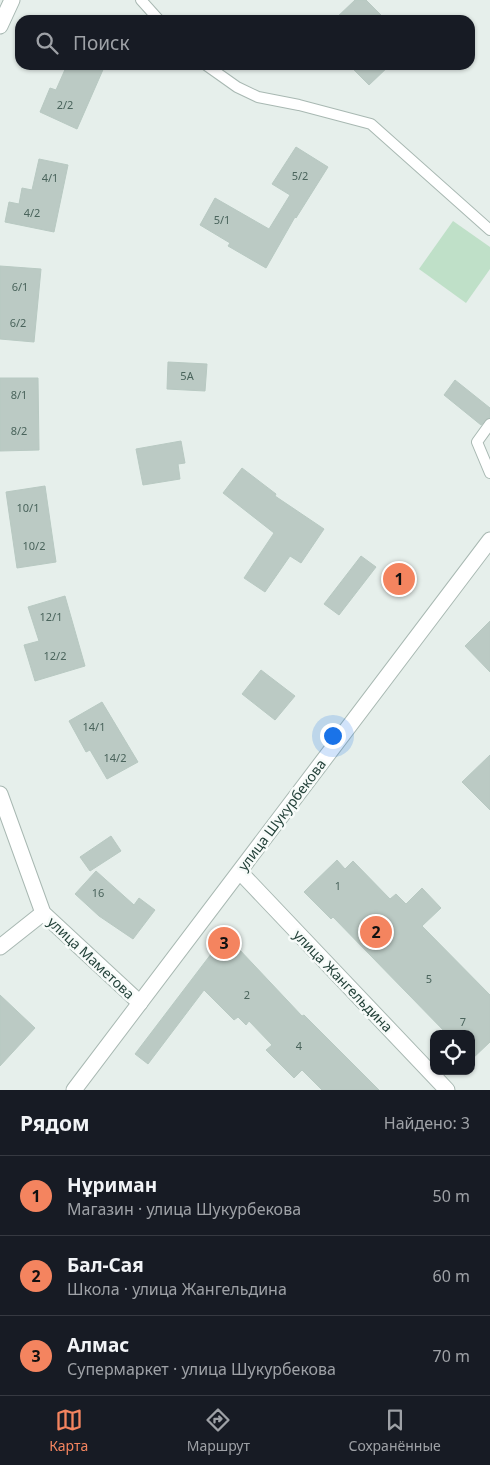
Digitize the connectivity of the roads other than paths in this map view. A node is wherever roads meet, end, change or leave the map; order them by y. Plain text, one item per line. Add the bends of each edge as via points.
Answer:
1 (12, 0) edge
2 (140, 0) edge
3 (155, 15) edge
4 (0, 26) edge
5 (213, 70) edge
6 (490, 230) edge
7 (490, 424) edge
8 (490, 473) edge
9 (490, 540) edge
10 (0, 794) edge
11 (240, 872) junction
12 (43, 913) junction
13 (0, 947) edge
14 (140, 1003) junction
15 (74, 1090) edge
16 (447, 1090) edge

1 - 4 street
2 - 3 lane
5 - 6 lane via 258,97 371,124
7 - 8 lane via 477,442
9 - 11 street, улица Шукурбекова
10 - 12 street, улица Маметова
11 - 14 street, улица Шукурбекова
11 - 16 street, улица Жангельдина
12 - 13 street, улица Маметова
12 - 14 street, улица Маметова
14 - 15 street, улица Шукурбекова

